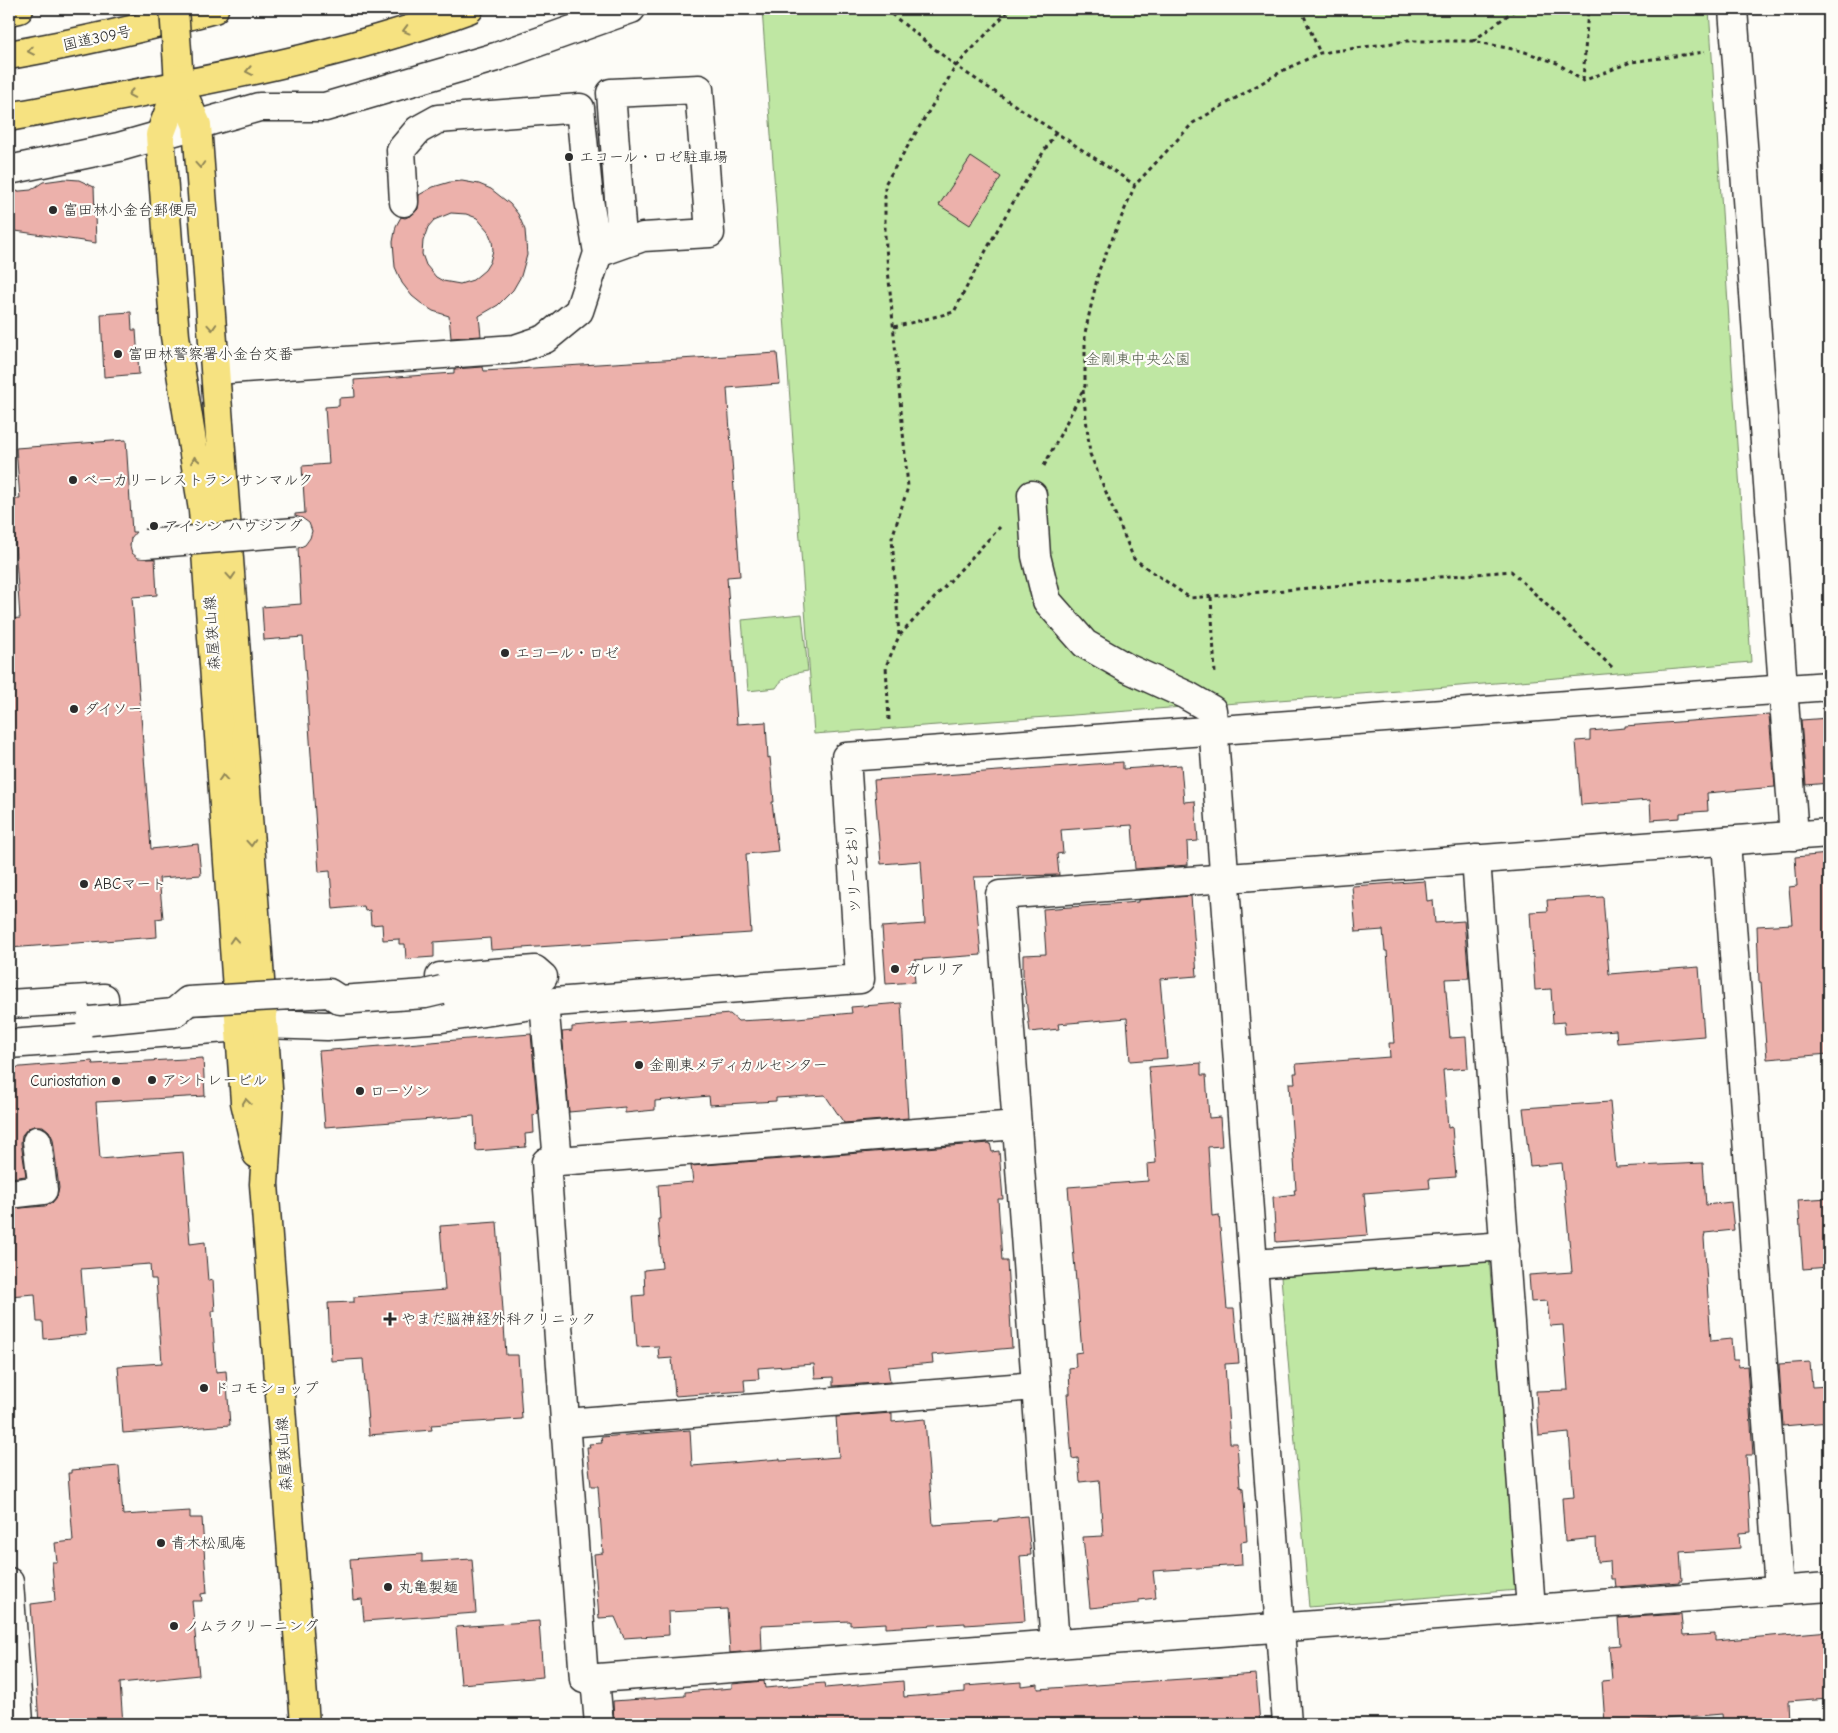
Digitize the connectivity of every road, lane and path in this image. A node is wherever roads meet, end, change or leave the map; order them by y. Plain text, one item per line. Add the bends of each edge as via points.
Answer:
1 (19, 9) edge
2 (174, 9) edge
3 (214, 9) edge
4 (469, 9) edge
5 (631, 9) edge
6 (885, 9) edge
7 (1010, 9) edge
8 (1301, 9) edge
9 (1516, 9) edge
10 (1588, 9) edge
11 (1734, 9) edge
12 (9, 11) edge
13 (1473, 41) junction
14 (1736, 48) junction
15 (1320, 53) junction
16 (9, 55) edge
17 (956, 66) junction
18 (1583, 81) junction
19 (179, 85) junction
20 (9, 117) edge
21 (197, 125) junction
22 (1056, 132) junction
23 (160, 136) junction
24 (9, 170) edge
25 (1136, 185) junction
26 (404, 202) dead end
27 (598, 253) junction
28 (894, 327) junction
29 (216, 370) junction
30 (1083, 389) junction
31 (1032, 495) junction
32 (296, 532) dead end
33 (145, 544) dead end
34 (1211, 597) junction
35 (899, 636) junction
36 (1829, 686) edge
37 (1784, 690) junction
38 (1646, 699) junction
39 (1213, 720) junction
40 (891, 754) junction
41 (1829, 833) edge
42 (1794, 836) junction
43 (1726, 841) junction
44 (1476, 859) junction
45 (1225, 878) junction
46 (544, 1003) junction
47 (9, 1004) edge
48 (442, 1018) junction
49 (252, 1025) junction
50 (9, 1026) edge
51 (106, 1029) junction
52 (9, 1044) edge
53 (1017, 1125) junction
54 (38, 1141) dead end
55 (558, 1161) junction
56 (9, 1194) edge
57 (1505, 1246) junction
58 (1254, 1264) junction
59 (1036, 1386) junction
60 (566, 1423) junction
61 (9, 1582) edge
62 (1829, 1587) edge
63 (1780, 1591) junction
64 (1531, 1609) junction
65 (1280, 1628) junction
66 (1055, 1644) junction
67 (595, 1679) junction
68 (9, 1724) edge
69 (305, 1724) edge
70 (599, 1724) edge
71 (1288, 1724) edge

1 - 12 main road
2 - 19 main road, 森屋狭山線, bridge
3 -> 16 main road, 国道309号 via 159,24
4 -> 19 main road via 426,25 273,66
5 - 21 street via 496,58 325,107 259,107
6 - 17 path
7 - 17 path
8 - 15 path
9 - 13 path
10 - 18 path
11 - 14 street
13 - 15 path via 1407,41
13 - 18 path via 1522,51 1556,63
14 - 18 path via 1631,62
14 - 37 street
15 - 25 path via 1193,123
17 - 22 path
17 - 28 path via 885,184 885,236
19 -> 20 main road
19 - 21 main road, 森屋狭山線
19 - 23 main road, 森屋狭山線
21 - 23 street
21 -> 29 main road, 森屋狭山線
22 - 25 path
22 - 28 path via 984,252 954,312
23 - 24 street
49 -> 23 main road, 森屋狭山線 via 203,510 175,336
25 - 30 path via 1099,270 1085,333
26 - 27 street via 401,150 418,130 438,119 580,108
27 - 27 street via 621,225 611,92 699,89 710,233 643,237
27 - 29 street via 579,311 545,339 515,349
28 - 35 path via 908,487 892,538
29 -> 49 main road, 森屋狭山線
30 - 31 path
30 - 34 path via 1090,454 1134,559 1190,598
31 - 35 path
31 - 39 street via 1036,556 1047,602 1085,644 1186,695
32 - 33 street, bridge
34 - 38 path via 1511,572
34 - 39 path via 1216,690
35 - 40 path via 886,666
36 - 37 street
37 - 38 street
37 - 42 street
38 - 39 street
39 - 40 street
39 - 45 street
40 - 46 street, ツリーどおり via 846,757 860,979
41 - 42 street
42 - 43 street
43 - 44 street
43 - 63 street
44 - 45 street
44 - 57 street
45 - 53 street via 1000,895
45 - 58 street
46 - 48 street
46 - 55 street
47 - 51 street via 104,998
48 - 49 street via 327,1026
48 - 50 street, bridge via 440,977 535,970 543,977 536,984 442,990 425,994 340,1000 329,993 188,1001 174,1013
49 - 51 street
49 - 69 main road, 森屋狭山線 via 269,1102 264,1184
51 - 52 street
53 - 55 street
53 - 59 street
54 - 56 street via 43,1190
55 - 60 street via 546,1162
57 - 58 street
57 - 64 street
58 - 65 street
59 - 60 street
59 - 66 street
60 - 67 street via 584,1679
61 - 68 street via 19,1722
62 - 63 street
63 - 64 street
64 - 65 street
65 - 66 street
65 - 71 street
66 - 67 street
67 - 70 street

